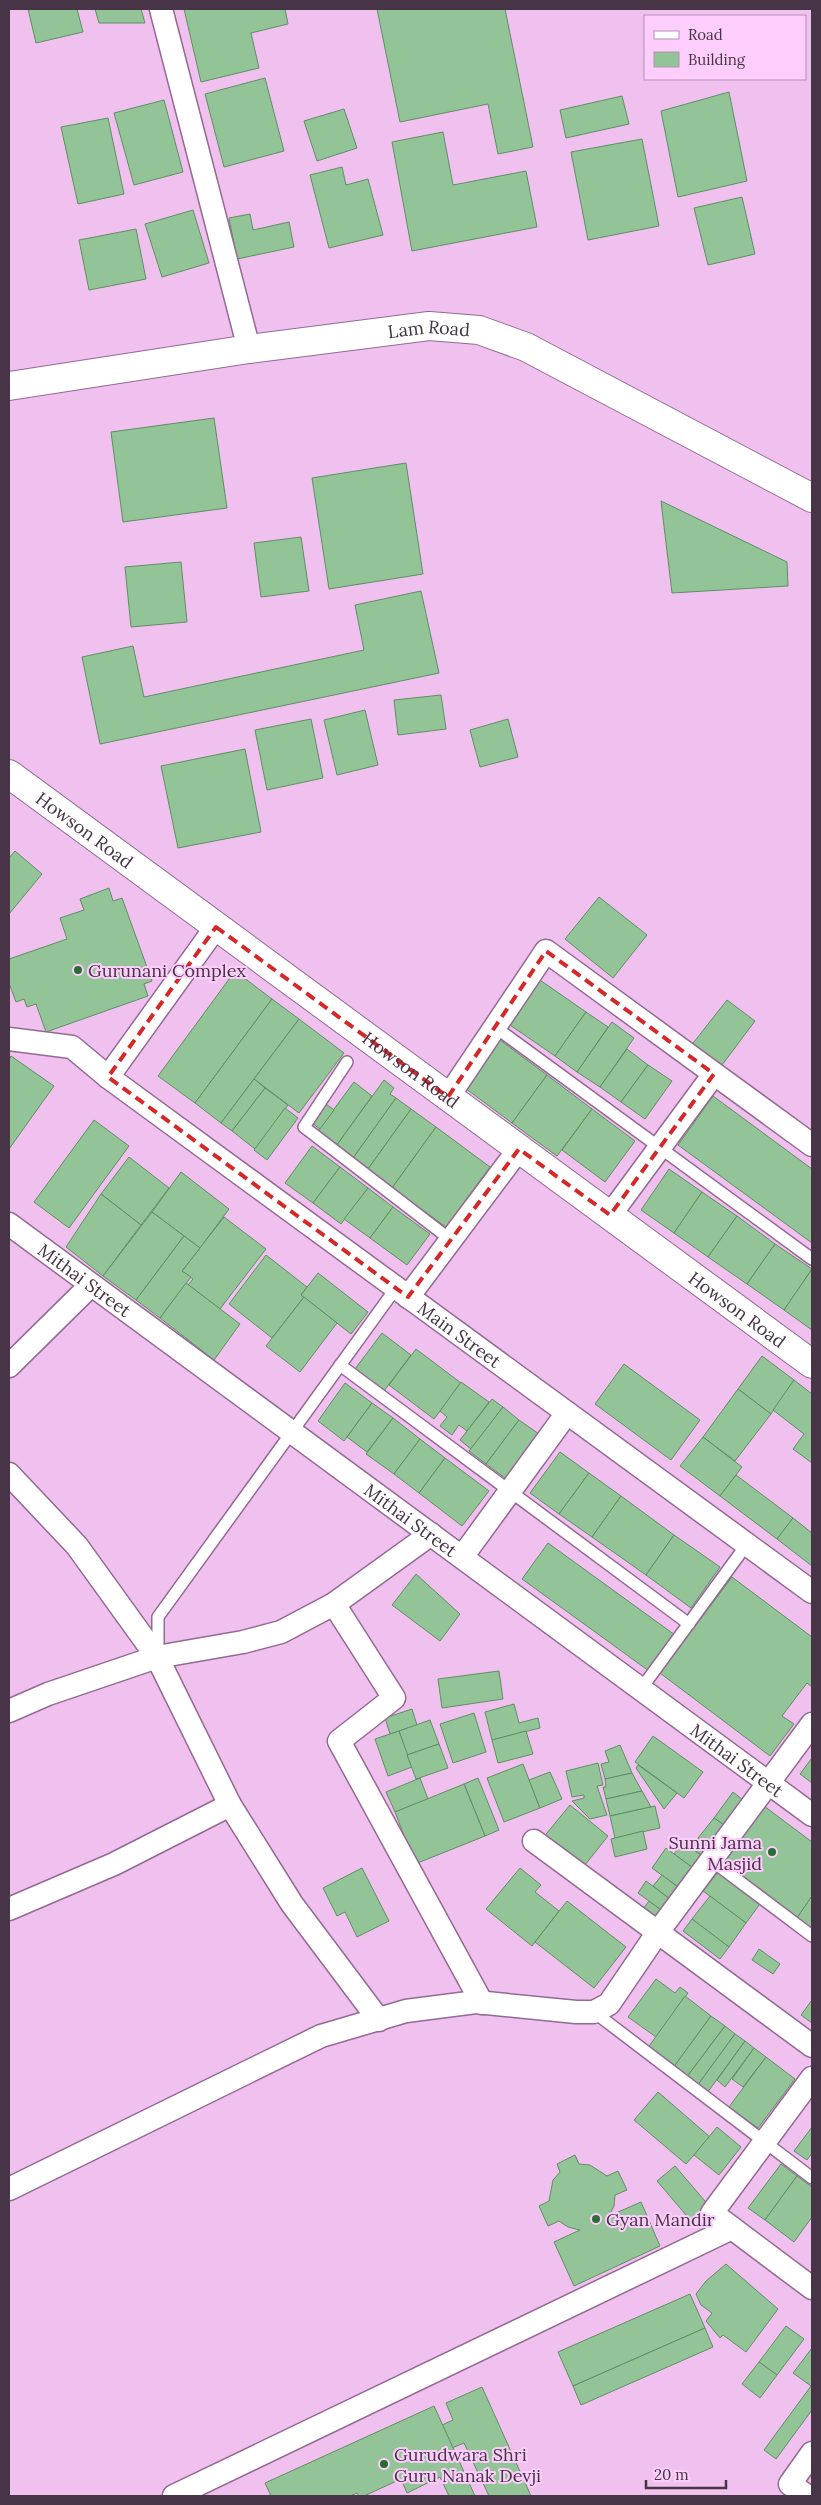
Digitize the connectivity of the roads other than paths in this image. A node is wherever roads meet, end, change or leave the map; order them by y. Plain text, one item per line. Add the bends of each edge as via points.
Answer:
1 (161, 9) edge
2 (249, 349) junction
3 (9, 386) edge
4 (812, 498) edge
5 (9, 774) edge
6 (216, 927) junction
7 (495, 1027) junction
8 (9, 1039) edge
9 (347, 1062) dead end
10 (714, 1074) junction
11 (108, 1077) junction
12 (448, 1097) junction
13 (812, 1145) edge
14 (660, 1147) junction
15 (519, 1149) junction
16 (610, 1216) junction
17 (9, 1224) edge
18 (451, 1240) junction
19 (812, 1259) edge
20 (91, 1285) junction
21 (402, 1292) junction
22 (812, 1364) edge
23 (340, 1365) junction
24 (9, 1366) edge
25 (567, 1413) junction
26 (293, 1431) junction
27 (9, 1474) edge
28 (510, 1492) junction
29 (431, 1534) junction
30 (747, 1544) junction
31 (462, 1557) junction
32 (812, 1592) edge
33 (334, 1604) junction
34 (689, 1624) junction
35 (158, 1656) junction
36 (641, 1689) junction
37 (9, 1711) edge
38 (812, 1724) edge
39 (769, 1783) junction
40 (230, 1805) junction
41 (812, 1815) edge
42 (534, 1841) dead end
43 (711, 1860) junction
44 (9, 1909) edge
45 (658, 1932) junction
46 (812, 1936) edge
47 (482, 2003) junction
48 (594, 2012) junction
49 (380, 2020) junction
50 (812, 2046) edge
51 (812, 2078) edge
52 (764, 2142) junction
53 (812, 2178) edge
54 (9, 2189) edge
55 (732, 2228) junction
56 (812, 2288) edge
57 (812, 2453) edge
58 (174, 2496) edge
59 (807, 2496) edge

1 - 2 street
2 - 3 street, Lam Road
2 - 4 street, Lam Road via 429,326 479,330 526,347
5 - 6 street, Howson Road
6 - 11 street
6 - 12 street, Howson Road
7 - 10 street via 546,951
7 - 12 street
7 - 14 lane
8 - 11 street, Main Street via 72,1047
9 - 18 lane via 304,1127
10 - 13 street
10 - 14 street
11 - 21 street, Main Street
12 - 15 street, Howson Road
14 - 16 street
14 - 19 lane
15 - 16 street, Howson Road
15 - 18 street
16 - 22 street, Howson Road
17 - 20 street, Mithai Street
18 - 21 street
20 - 24 street
20 - 26 street, Mithai Street
21 - 23 lane
21 - 25 street, Main Street
23 - 26 lane
23 - 28 lane
25 - 28 street
25 - 30 street, Main Street
26 - 29 street, Mithai Street
26 - 35 lane via 158,1618
27 - 35 street via 77,1546
28 - 31 street
28 - 34 lane
29 - 31 street, Mithai Street
29 - 33 street
30 - 32 street, Main Street
30 - 34 lane
31 - 36 street, Mithai Street
33 - 35 street via 281,1632 243,1642
33 - 47 street via 394,1698 339,1741
34 - 36 lane
35 - 37 street
35 - 40 street
36 - 39 street, Mithai Street
38 - 39 street
39 - 41 street, Mithai Street
39 - 43 street
40 - 44 street via 114,1864
40 - 49 street via 292,1904
42 - 45 street
43 - 45 street
43 - 46 lane
45 - 48 street via 608,2004
45 - 50 street
47 - 48 street
47 - 49 street via 406,2011
48 - 52 lane
49 - 54 street via 321,2036
51 - 52 street
52 - 53 lane
52 - 55 street via 712,2213
55 - 56 street
55 - 58 street
57 - 59 street via 790,2484

